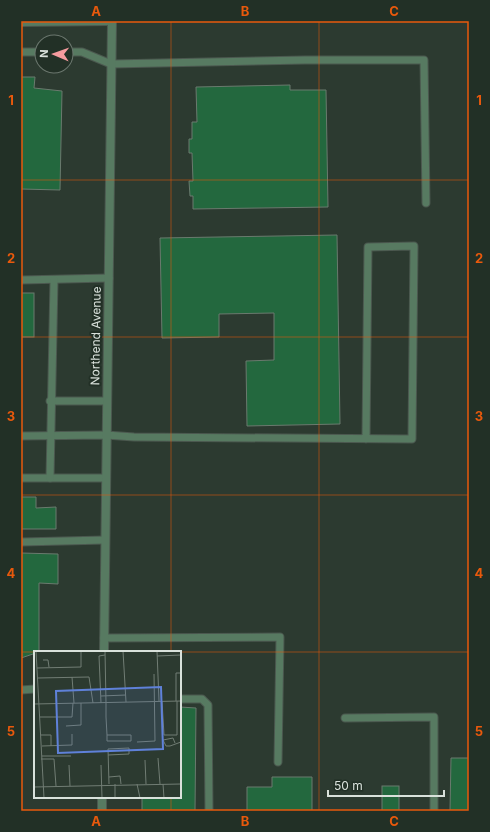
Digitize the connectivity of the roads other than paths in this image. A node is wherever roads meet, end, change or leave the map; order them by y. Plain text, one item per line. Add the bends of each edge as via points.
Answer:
1 (107, 21) edge
2 (112, 21) edge
3 (21, 22) edge
4 (21, 52) edge
5 (34, 52) edge
6 (74, 52) edge
7 (111, 64) junction
8 (426, 203) dead end
9 (109, 278) junction
10 (21, 280) edge
11 (54, 280) junction
12 (50, 401) junction
13 (107, 401) junction
14 (106, 435) junction
15 (21, 436) edge
16 (50, 436) junction
17 (366, 439) junction
18 (21, 478) edge
19 (50, 478) junction
20 (106, 478) junction
21 (105, 540) junction
22 (21, 542) edge
23 (104, 638) junction
24 (104, 651) edge
25 (34, 689) edge
26 (21, 690) edge
27 (181, 699) edge
28 (345, 718) dead end
29 (278, 762) dead end
30 (102, 798) edge
31 (102, 811) edge
32 (209, 811) edge
33 (434, 811) edge

1 - 3 street
2 - 7 street, Northend Avenue
4 - 5 lane
6 - 7 lane via 82,52
7 - 8 lane via 424,60
7 - 9 street, Northend Avenue
9 - 11 lane
9 - 13 street, Northend Avenue
10 - 11 lane
11 - 12 lane
12 - 13 lane
12 - 16 lane
13 - 14 street, Northend Avenue
14 - 16 lane
14 - 17 lane
14 - 20 street, Northend Avenue
15 - 16 lane
16 - 19 lane
17 - 17 lane via 412,439 414,246 368,247
18 - 19 lane
19 - 20 lane
20 - 21 street, Northend Avenue
21 - 22 lane
21 - 23 street, Northend Avenue
23 - 24 street, Northend Avenue
23 - 29 lane via 280,638
25 - 26 lane
27 - 32 lane via 202,699 208,705
28 - 33 lane via 434,717
30 - 31 street

